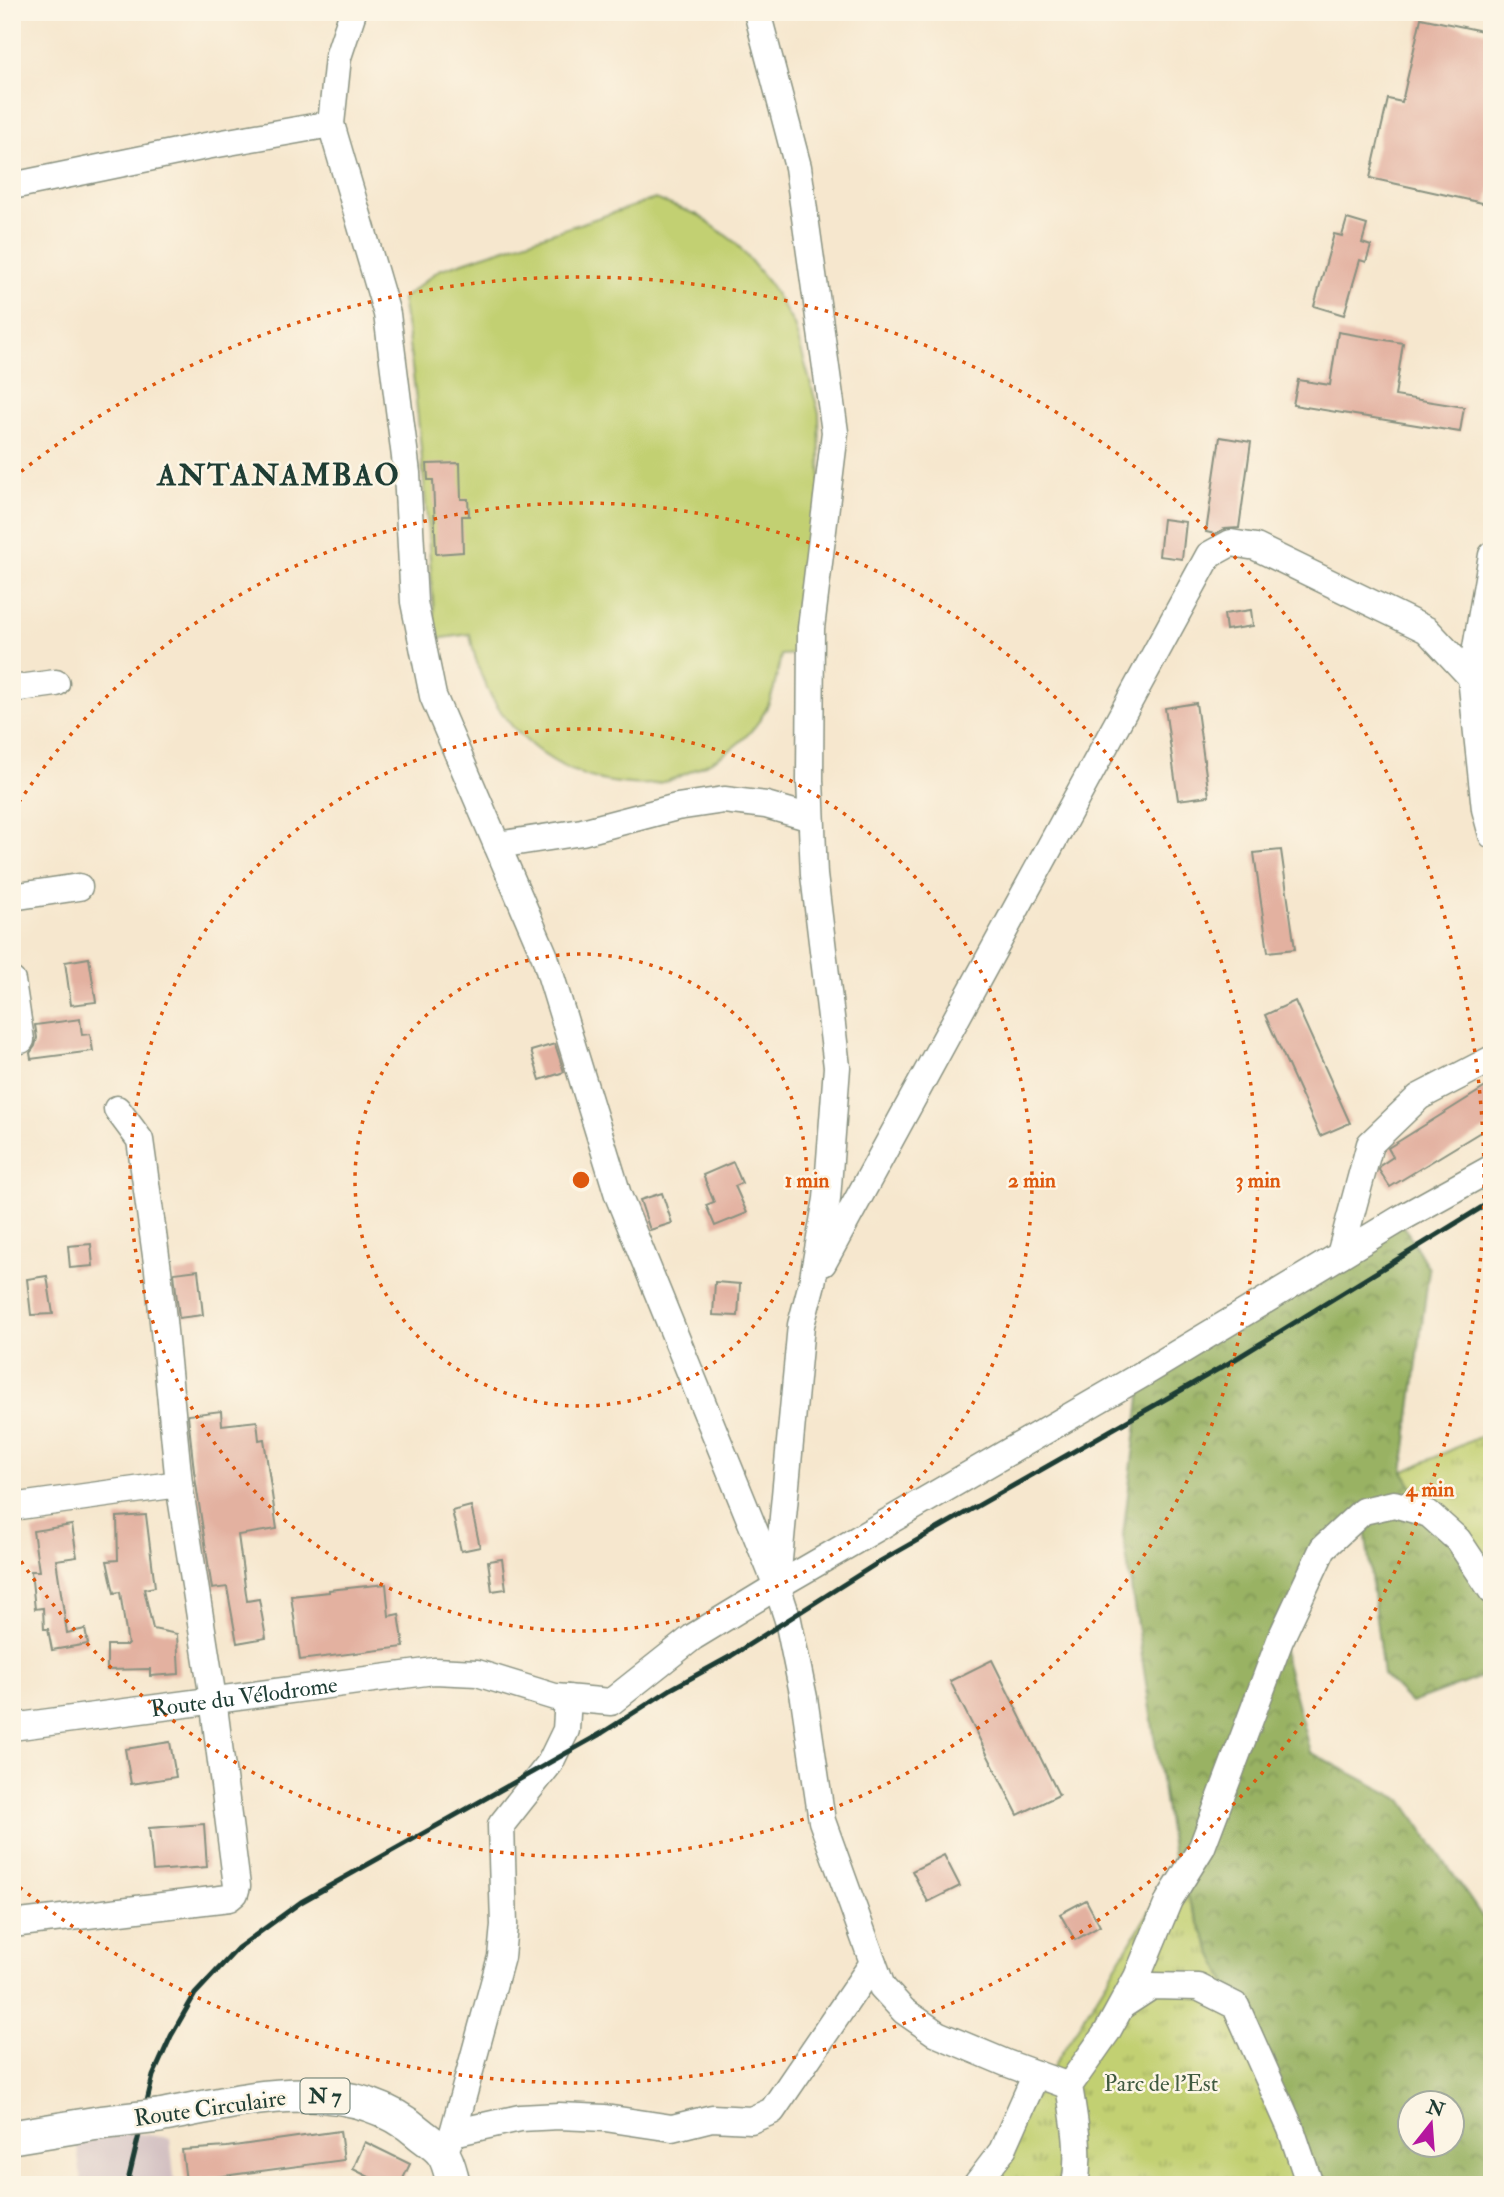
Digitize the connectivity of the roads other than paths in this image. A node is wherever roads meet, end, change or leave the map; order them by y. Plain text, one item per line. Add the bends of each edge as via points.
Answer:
1 (353, 12) edge
2 (757, 12) edge
3 (331, 124) junction
4 (12, 186) edge
5 (1492, 555) edge
6 (1471, 677) junction
7 (56, 683) dead end
8 (12, 689) edge
9 (811, 818) junction
10 (1492, 835) edge
11 (497, 845) junction
12 (79, 887) dead end
13 (12, 897) edge
14 (12, 981) edge
15 (21, 1040) dead end
16 (1492, 1059) edge
17 (117, 1109) dead end
18 (1492, 1168) edge
19 (1340, 1255) junction
20 (812, 1283) junction
21 (179, 1484) junction
22 (12, 1507) edge
23 (777, 1586) junction
24 (1492, 1591) edge
25 (568, 1698) junction
26 (213, 1699) junction
27 (12, 1727) edge
28 (12, 1924) edge
29 (873, 1963) junction
30 (1122, 2006) junction
31 (1036, 2074) junction
32 (1069, 2086) junction
33 (12, 2137) edge
34 (450, 2157) edge
35 (976, 2185) edge
36 (1075, 2185) edge
37 (1310, 2185) edge

1 - 3 street via 338,57
2 - 9 street via 798,167 835,432 811,628
3 - 4 street
3 - 11 street via 387,314 407,473 414,602 433,696
5 - 6 street
6 - 10 street via 1485,809
6 - 20 street via 1427,630 1256,547 1231,543 1209,555
7 - 8 street
9 - 11 street via 766,805 724,800 677,807 582,832
9 - 20 street via 837,1067 827,1199
11 - 23 street via 545,957 618,1195
12 - 13 street
14 - 15 street
16 - 19 street via 1419,1097 1370,1144
17 - 21 street via 140,1140
18 - 19 street, Route du Vélodrome
19 - 23 street, Route du Vélodrome
20 - 23 street via 801,1325
21 - 22 street
21 - 26 street
23 - 25 street, Route du Vélodrome via 693,1637 611,1702
23 - 29 street via 804,1698 822,1821
24 - 30 street via 1458,1540 1429,1514 1406,1507 1394,1504 1363,1511 1323,1548 1280,1640 1202,1847 1169,1900
25 - 26 street, Route du Vélodrome via 477,1673 434,1671
25 - 34 street via 566,1730 550,1763 501,1825 501,1957
26 - 27 street, Route du Vélodrome
26 - 28 street via 237,1886 234,1894
29 - 31 street via 882,1987 904,2011 937,2034
29 - 34 street via 772,2111 751,2120 712,2118 672,2128 605,2118 520,2118
30 - 32 street
30 - 37 street via 1152,1986 1198,1987 1236,2006 1292,2129
31 - 32 street
31 - 35 street via 1002,2151
32 - 36 street via 1076,2130
33 - 34 main road, Route Circulaire / N 7, bridge via 248,2099 316,2095 364,2102 405,2121

